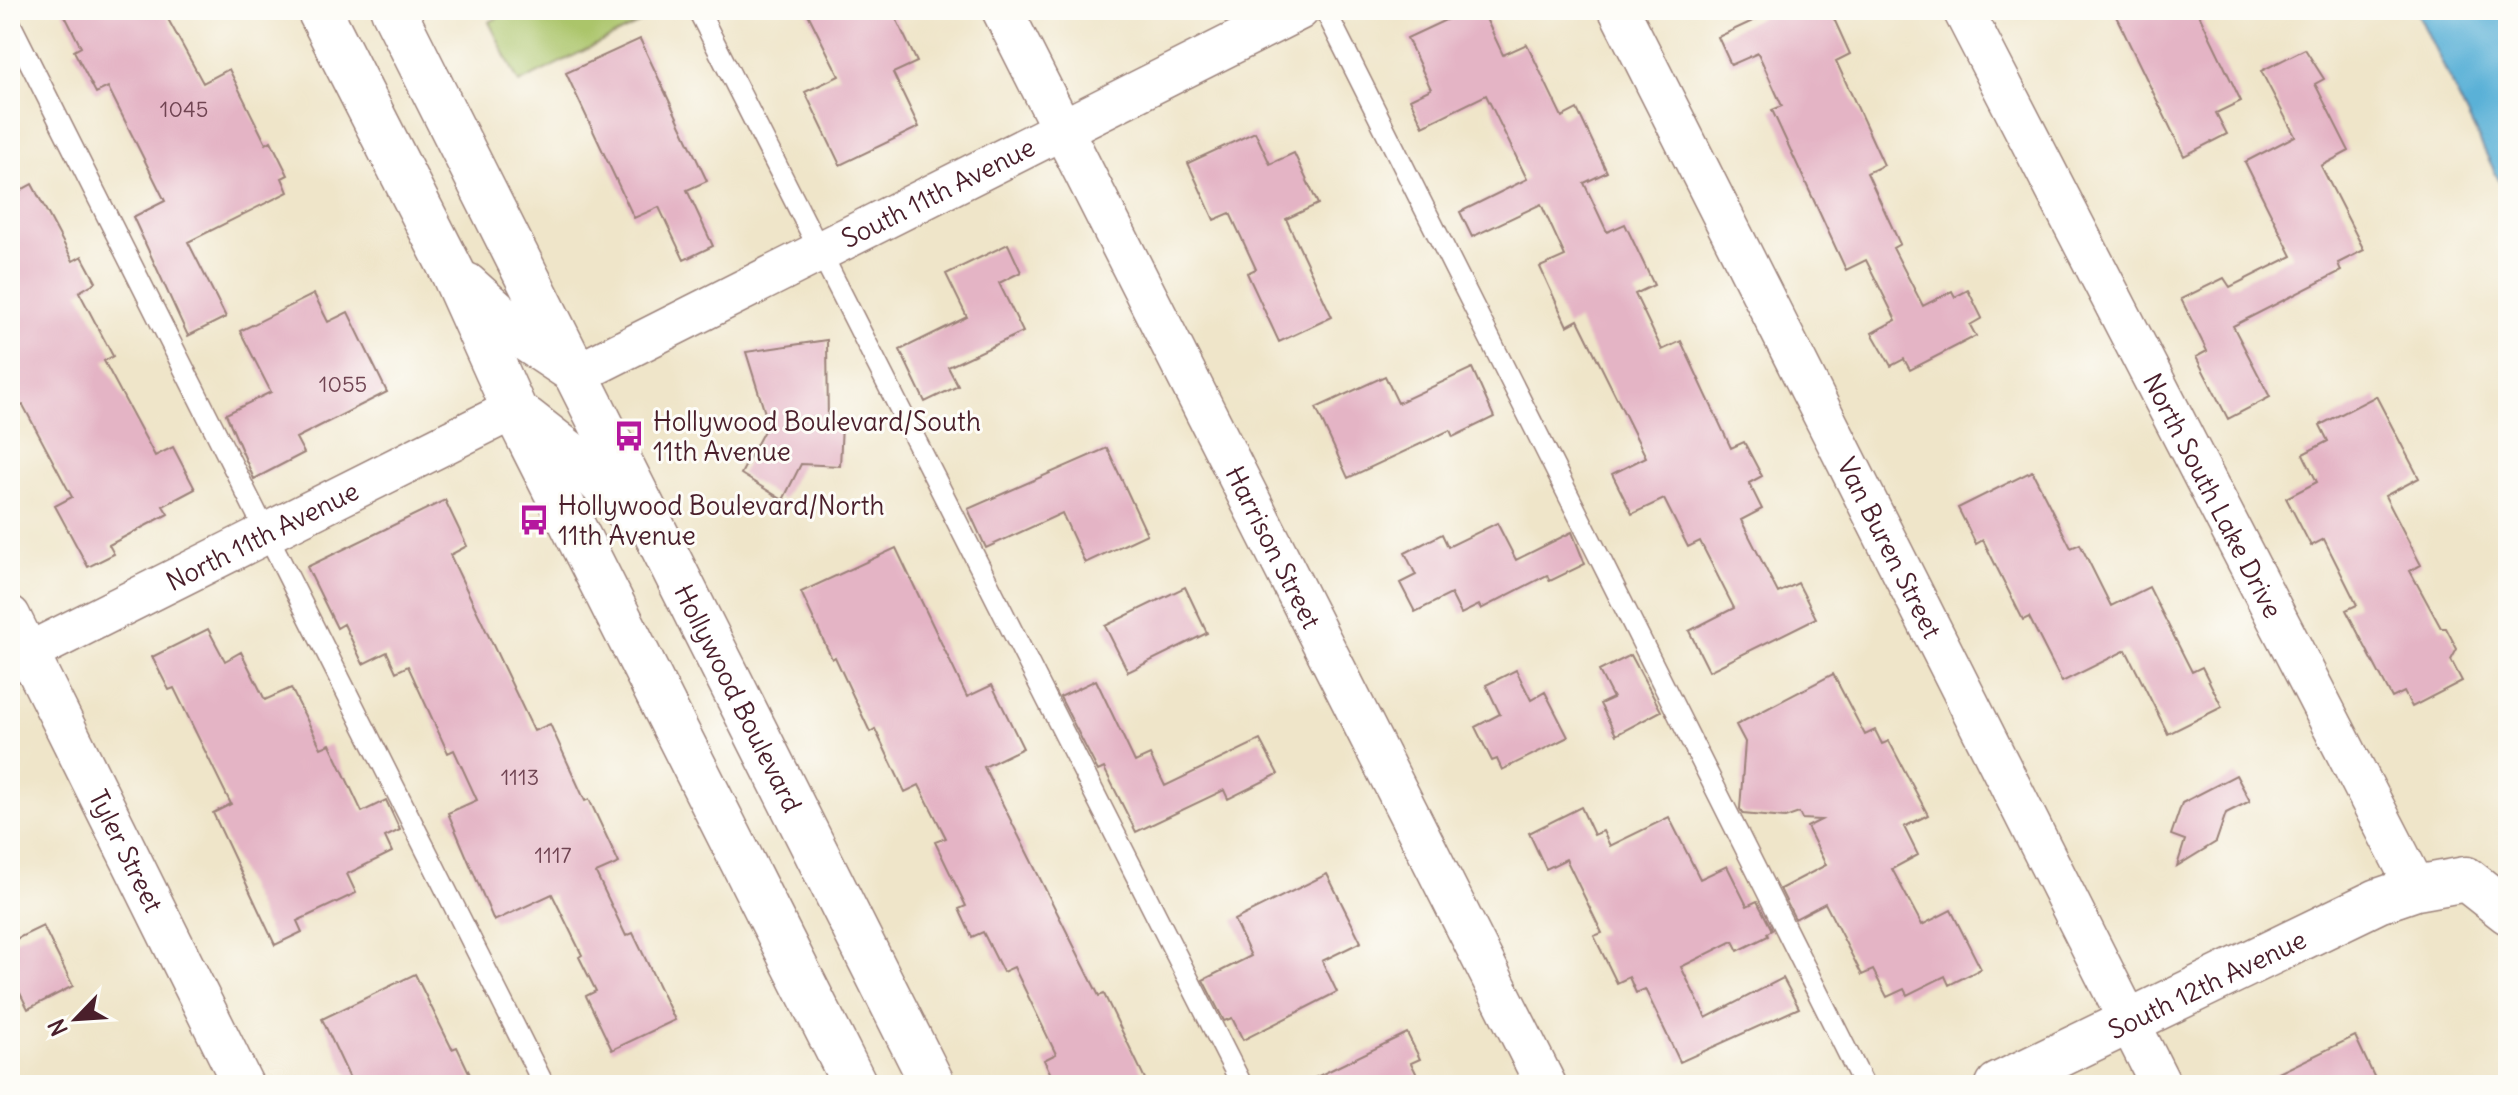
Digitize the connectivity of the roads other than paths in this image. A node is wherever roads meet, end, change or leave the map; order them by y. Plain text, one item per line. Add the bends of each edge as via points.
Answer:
1 (319, 10) edge
2 (393, 10) edge
3 (698, 10) edge
4 (1002, 10) edge
5 (1299, 10) edge
6 (1325, 10) edge
7 (1619, 10) edge
8 (1963, 10) edge
9 (10, 23) edge
10 (1061, 130) junction
11 (819, 252) junction
12 (453, 273) junction
13 (577, 374) junction
14 (514, 409) junction
15 (266, 531) junction
16 (675, 570) junction
17 (10, 616) edge
18 (19, 657) edge
19 (2416, 888) junction
20 (2508, 912) edge
21 (2128, 1020) junction
22 (243, 1085) edge
23 (544, 1085) edge
24 (855, 1085) edge
25 (933, 1085) edge
26 (1242, 1085) edge
27 (1546, 1085) edge
28 (1864, 1085) edge
29 (1998, 1085) edge
30 (2161, 1085) edge

1 - 12 main road
2 - 13 main road, Hollywood Boulevard
3 - 11 lane
4 - 10 street, Harrison Street
5 - 10 street, South 11th Avenue
6 - 28 lane
7 - 21 street, Van Buren Street
8 - 19 street, North South Lake Drive
9 - 15 lane
10 - 11 street, South 11th Avenue
10 - 27 street, Harrison Street
11 - 13 street, South 11th Avenue
11 - 26 lane
12 - 13 main road via 527,340
12 - 14 main road
13 - 16 main road, Hollywood Boulevard
14 - 15 street, North 11th Avenue
14 - 16 main road via 581,462
14 - 24 main road
15 - 18 street, North 11th Avenue
15 - 23 lane
16 - 25 main road, Hollywood Boulevard
17 - 18 street, Tyler Street
18 - 22 street, Tyler Street
19 - 20 main road via 2466,879
19 - 21 main road, South 12th Avenue via 2378,901
21 - 29 main road, South 12th Avenue
21 - 30 street, Van Buren Street

